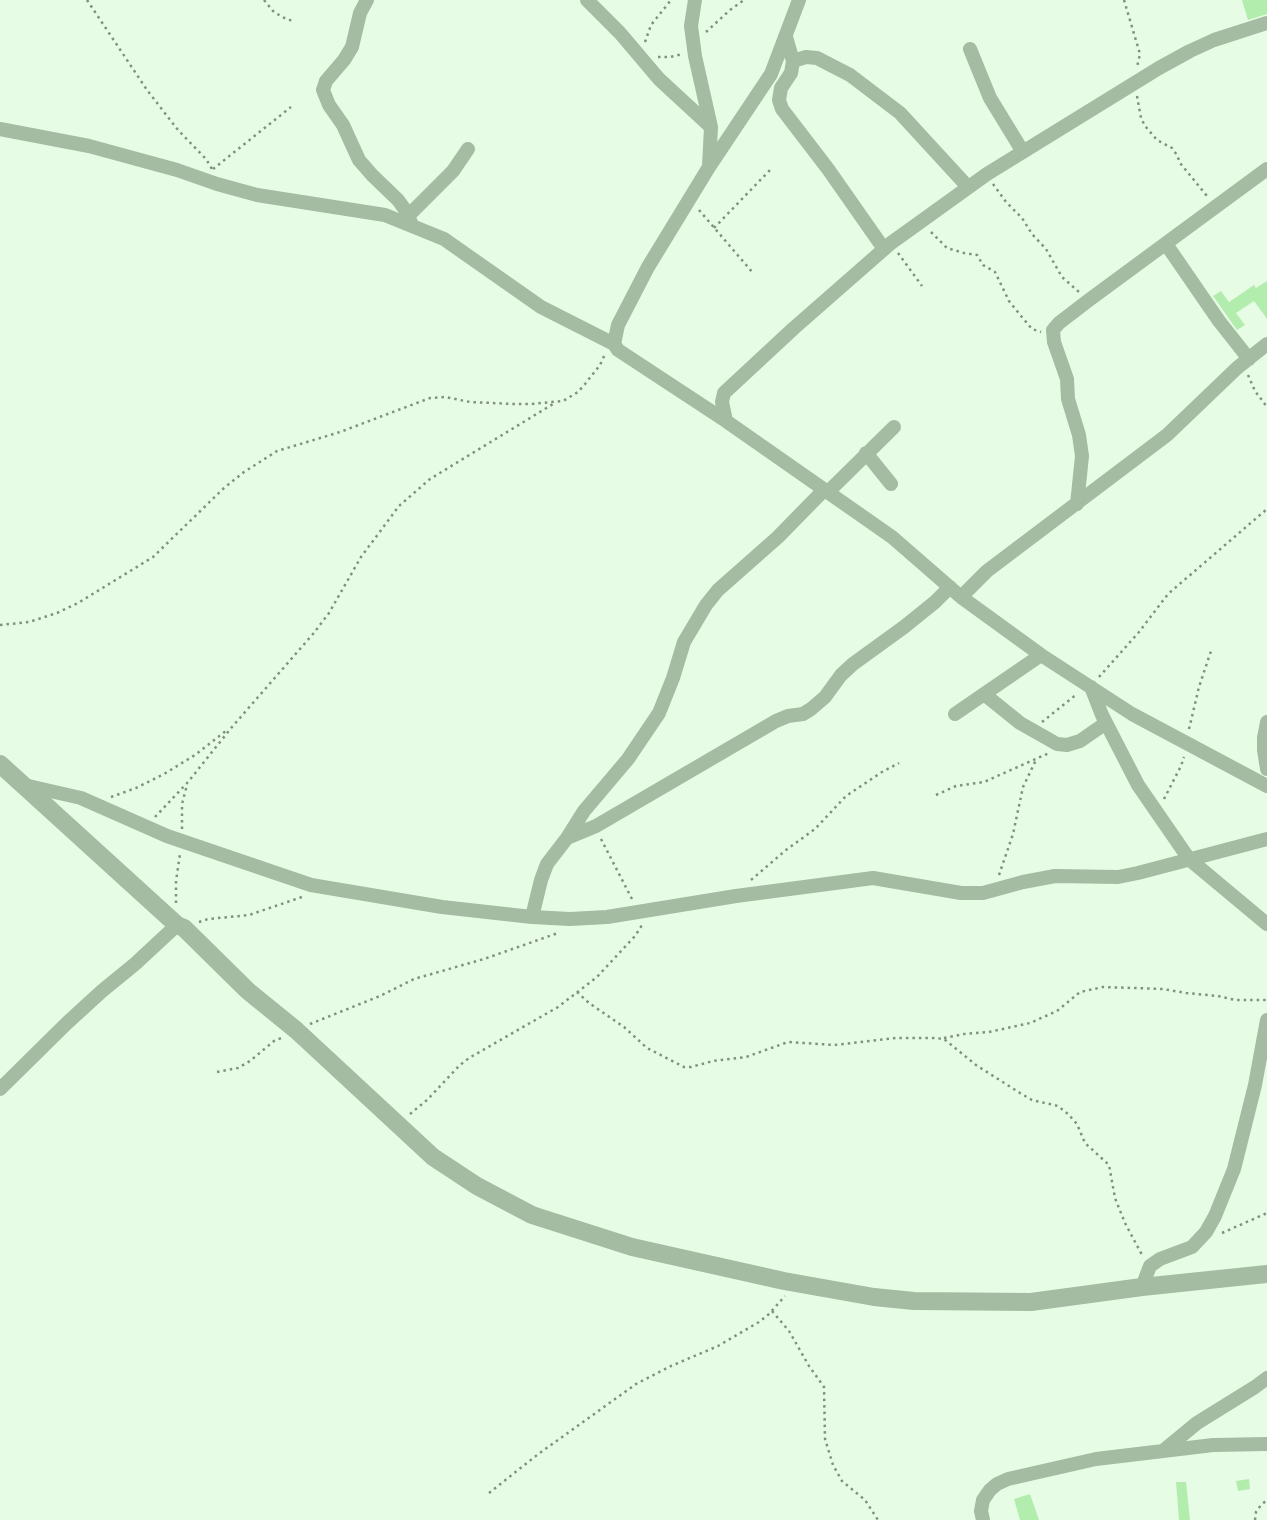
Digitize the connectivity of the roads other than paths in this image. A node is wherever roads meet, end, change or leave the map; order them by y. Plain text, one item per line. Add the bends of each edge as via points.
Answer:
1 (367, 0) edge
2 (587, 0) edge
3 (695, 0) edge
4 (799, 0) edge
5 (1267, 23) edge
6 (786, 37) junction
7 (970, 50) dead end
8 (793, 61) junction
9 (711, 127) junction
10 (0, 129) edge
11 (468, 149) dead end
12 (1023, 152) junction
13 (709, 167) junction
14 (1267, 169) edge
15 (968, 187) junction
16 (410, 221) junction
17 (1166, 244) junction
18 (887, 246) junction
19 (612, 344) junction
20 (1267, 344) edge
21 (1247, 360) junction
22 (726, 420) junction
23 (894, 427) dead end
24 (866, 453) junction
25 (891, 484) dead end
26 (826, 491) junction
27 (1077, 504) junction
28 (950, 587) junction
29 (961, 597) junction
30 (1041, 655) junction
31 (1091, 687) junction
32 (984, 694) junction
33 (955, 714) dead end
34 (1267, 722) edge
35 (1106, 723) junction
36 (0, 764) edge
37 (1267, 769) edge
38 (22, 784) junction
39 (1267, 786) edge
40 (567, 838) junction
41 (1267, 839) edge
42 (1189, 859) junction
43 (532, 917) junction
44 (1267, 924) edge
45 (180, 926) junction
46 (1267, 1020) edge
47 (0, 1089) edge
48 (1265, 1278) edge
49 (1142, 1287) junction
50 (1267, 1378) edge
51 (1267, 1444) edge
52 (1162, 1451) junction
53 (983, 1520) edge

1 - 16 street via 360,13 352,48 326,82 324,90 359,160 398,200
2 - 9 street via 664,84
3 - 9 street via 691,26
4 - 6 street
5 - 12 street via 1198,47
6 - 8 street
6 - 13 street via 771,74
7 - 12 street via 990,98
8 - 15 street via 817,58 850,75 900,114
8 - 18 street via 779,100 782,109
9 - 13 street
10 - 16 street via 89,146 257,195 385,214
11 - 16 street
12 - 15 street
13 - 19 street via 648,267 618,325
14 - 17 street
15 - 18 street
16 - 19 street via 444,239 541,307
17 - 21 street
17 - 27 street via 1059,323 1054,330 1052,336 1066,373 1068,399 1081,449
18 - 22 street via 724,392 722,402
19 - 22 street
20 - 21 street
21 - 27 street via 1167,434
22 - 26 street
23 - 24 street
24 - 25 street
24 - 26 street
26 - 28 street via 892,537
26 - 40 street via 718,590 706,605 684,642 659,713
27 - 29 street via 987,571
28 - 29 street
28 - 40 street via 920,615 841,674 825,697 811,709 776,721 596,826
29 - 30 street
30 - 31 street
30 - 32 street
31 - 35 street
31 - 39 street via 1132,714
32 - 33 street
32 - 35 street via 1032,731 1057,744 1084,739
34 - 37 street via 1264,750
35 - 42 street via 1138,785
36 - 38 street
38 - 43 street via 90,801 145,827 311,885 442,907
38 - 45 street
40 - 43 street via 548,864
41 - 42 street
42 - 43 street via 1118,877 1055,876 983,893 961,893 874,878 608,917
42 - 44 street
45 - 47 street via 102,991
45 - 49 street via 432,1157 476,1186 532,1215 632,1247 874,1297 914,1301 1031,1302
46 - 49 street via 1234,1169 1215,1216 1206,1232 1187,1250 1150,1266
48 - 49 street
50 - 52 street via 1197,1423
51 - 52 street via 1213,1445
52 - 53 street via 1096,1459 1008,1479 990,1490 983,1500

